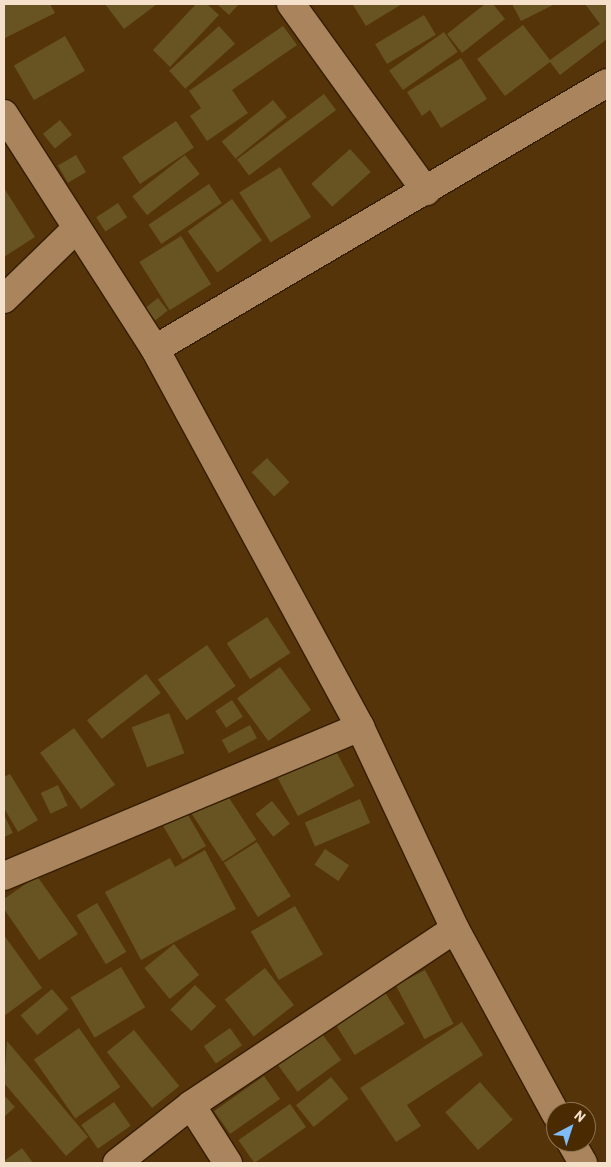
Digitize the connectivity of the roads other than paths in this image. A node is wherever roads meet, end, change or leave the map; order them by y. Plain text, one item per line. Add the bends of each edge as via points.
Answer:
1 (291, 4) edge
2 (607, 83) edge
3 (4, 114) edge
4 (426, 191) junction
5 (76, 229) junction
6 (4, 299) edge
7 (155, 349) junction
8 (360, 727) junction
9 (4, 876) edge
10 (455, 929) junction
11 (549, 1102) edge
12 (191, 1105) junction
13 (577, 1152) edge
14 (117, 1163) edge
15 (228, 1163) edge
16 (583, 1163) edge

1 - 4 street
2 - 4 street
3 - 5 street
4 - 7 street
5 - 6 street
5 - 7 street
7 - 8 street
8 - 9 street
8 - 10 street
10 - 11 street
10 - 12 street
12 - 14 street
12 - 15 street
13 - 16 street

